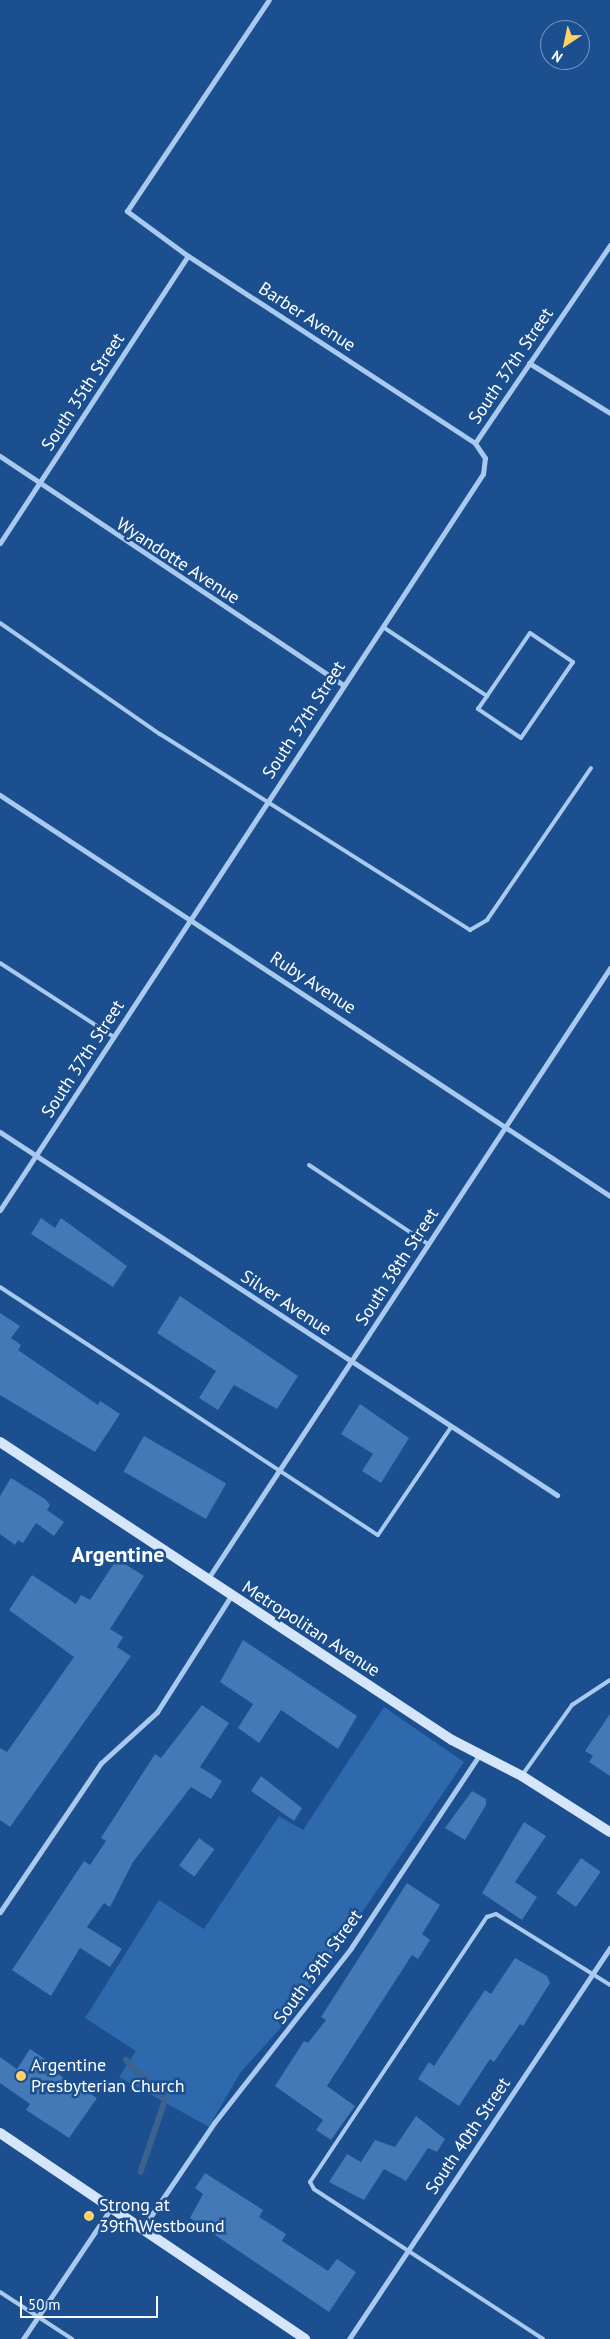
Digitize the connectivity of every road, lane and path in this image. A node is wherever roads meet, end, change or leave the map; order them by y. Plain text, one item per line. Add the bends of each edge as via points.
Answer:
1 (269, 0) edge
2 (610, 245) edge
3 (188, 256) junction
4 (529, 363) junction
5 (610, 413) edge
6 (475, 443) junction
7 (0, 456) edge
8 (38, 486) junction
9 (0, 543) edge
10 (0, 623) edge
11 (382, 627) junction
12 (343, 686) junction
13 (487, 696) junction
14 (591, 768) dead end
15 (0, 795) edge
16 (268, 801) junction
17 (190, 919) junction
18 (0, 963) edge
19 (610, 968) edge
20 (114, 1037) junction
21 (506, 1126) junction
22 (0, 1132) edge
23 (36, 1155) junction
24 (309, 1165) dead end
25 (610, 1196) edge
26 (0, 1210) edge
27 (428, 1244) junction
28 (0, 1287) edge
29 (352, 1362) junction
30 (451, 1427) junction
31 (0, 1442) edge
32 (279, 1472) junction
33 (557, 1495) dead end
34 (207, 1581) junction
35 (231, 1596) junction
36 (610, 1680) edge
37 (479, 1755) junction
38 (522, 1776) junction
39 (610, 1832) edge
40 (0, 1912) edge
41 (610, 1947) edge
42 (592, 1973) junction
43 (610, 1985) edge
44 (0, 2133) edge
45 (111, 2208) junction
46 (142, 2229) junction
47 (409, 2250) junction
48 (0, 2292) edge
49 (39, 2315) junction
50 (23, 2339) edge
51 (72, 2339) edge
52 (305, 2339) edge
53 (349, 2339) edge
54 (543, 2339) edge

1 - 3 street, Barber Avenue via 127,211
2 - 4 street, South 37th Street
3 - 6 street, Barber Avenue
3 - 8 street, South 35th Street
4 - 5 street
4 - 6 street, South 37th Street
6 - 11 street, South 37th Street via 484,458 483,474
7 - 8 street, Wyandotte Avenue
8 - 9 street, South 35th Street
8 - 12 street, Wyandotte Avenue
10 - 16 lane via 160,734
11 - 12 street, South 37th Street
11 - 13 lane
12 - 16 street, South 37th Street
13 - 13 lane via 530,633 573,662 521,738 478,709
14 - 16 lane via 487,920 470,930
15 - 17 street, Ruby Avenue
16 - 17 street, South 37th Street
17 - 20 street, South 37th Street
17 - 21 street, Ruby Avenue
18 - 20 lane
19 - 21 street, South 38th Street
20 - 23 street, South 37th Street
21 - 25 street, Ruby Avenue
21 - 27 street, South 38th Street
22 - 23 street, Silver Avenue
23 - 26 street, South 37th Street
23 - 29 street, Silver Avenue
24 - 27 lane
27 - 29 street, South 38th Street
28 - 32 lane
29 - 30 street, Silver Avenue
29 - 32 street, South 38th Street
30 - 32 lane via 378,1535
30 - 33 street, Silver Avenue
31 - 34 main road, Metropolitan Avenue
32 - 34 street, South 38th Street
34 - 35 main road, Metropolitan Avenue
35 - 37 main road, Metropolitan Avenue
35 - 40 street via 157,1712 100,1763
36 - 38 lane via 572,1705
37 - 38 main road, Metropolitan Avenue
37 - 46 street, South 39th Street via 351,1948 214,2124
38 - 39 main road, Metropolitan Avenue
41 - 42 street, South 40th Street
42 - 43 lane
42 - 47 street, South 40th Street
42 - 47 lane via 496,1914 487,1917 310,2182 314,2189
44 - 45 main road
45 - 46 main road
45 - 49 street
46 - 52 main road
47 - 53 street, South 40th Street
47 - 54 lane
48 - 49 lane
49 - 50 street
49 - 51 lane

